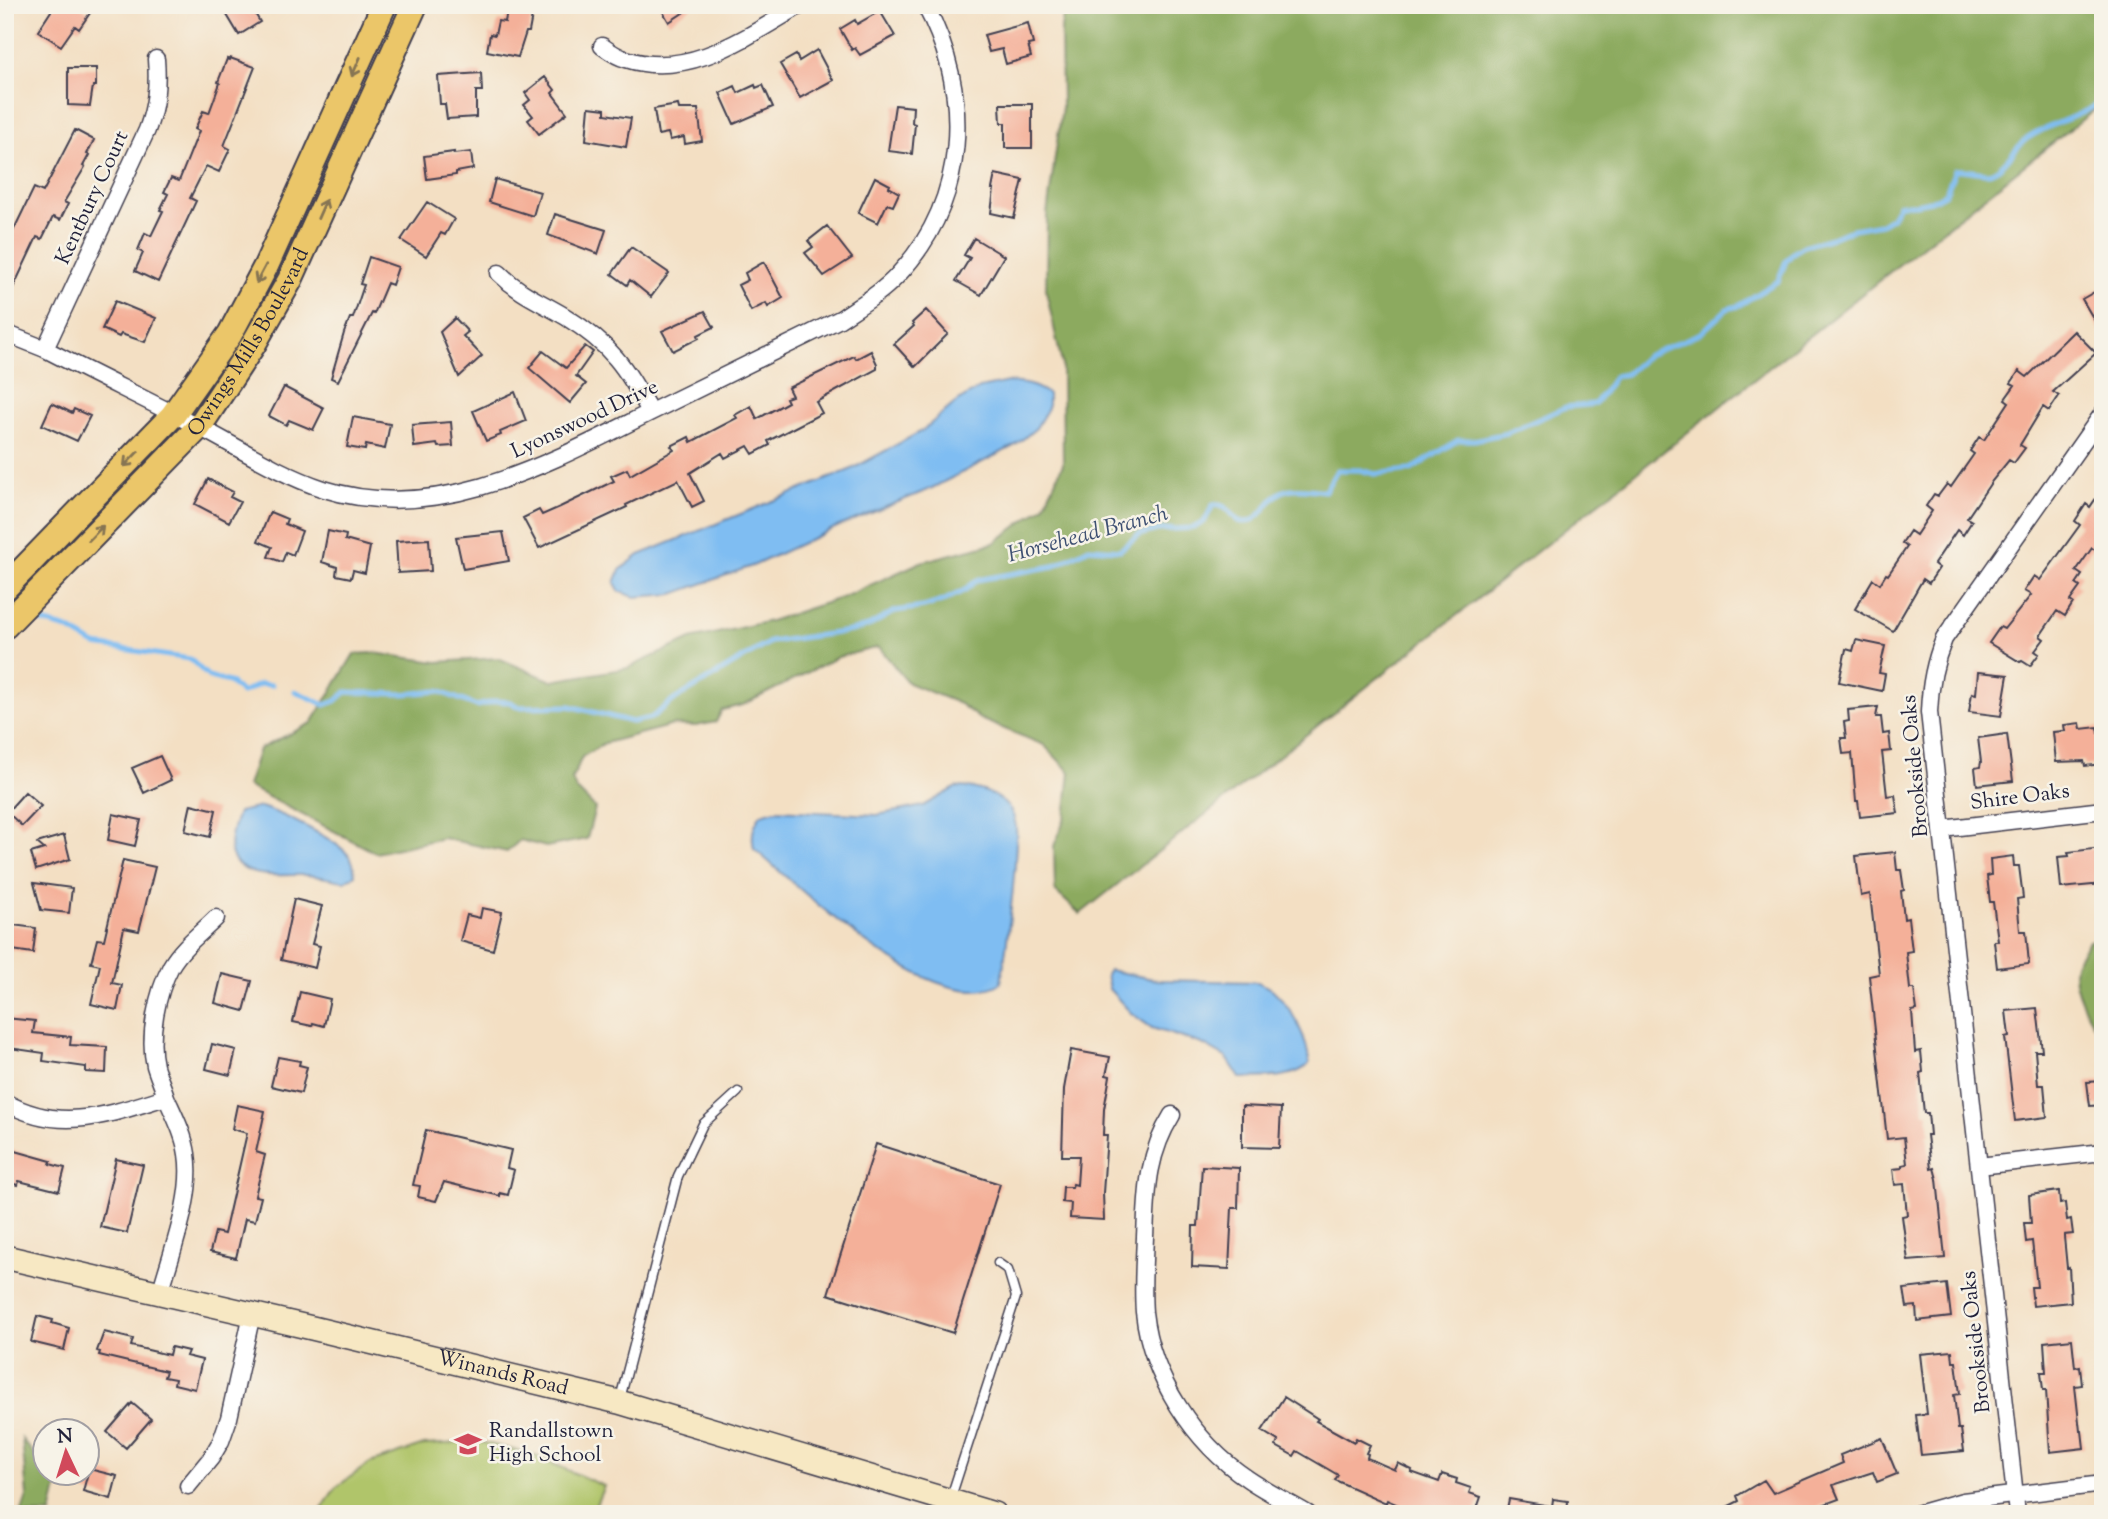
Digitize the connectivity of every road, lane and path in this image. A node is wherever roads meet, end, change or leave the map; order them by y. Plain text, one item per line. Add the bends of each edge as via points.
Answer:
1 (384, 5) edge
2 (415, 5) edge
3 (801, 5) edge
4 (925, 5) edge
5 (602, 47) dead end
6 (156, 59) dead end
7 (499, 274) dead end
8 (5, 333) edge
9 (45, 349) junction
10 (650, 412) junction
11 (2103, 413) edge
12 (173, 415) junction
13 (199, 427) junction
14 (12, 581) edge
15 (5, 626) edge
16 (2103, 810) edge
17 (1941, 829) junction
18 (216, 918) dead end
19 (738, 1092) dead end
20 (166, 1097) junction
21 (5, 1102) edge
22 (1172, 1115) dead end
23 (2103, 1152) edge
24 (1979, 1166) junction
25 (5, 1257) edge
26 (998, 1263) dead end
27 (160, 1294) junction
28 (252, 1314) junction
29 (619, 1402) junction
30 (2103, 1484) edge
31 (188, 1486) dead end
32 (2014, 1493) junction
33 (950, 1500) junction
34 (993, 1514) edge
35 (1308, 1514) edge
36 (1917, 1514) edge
37 (2017, 1514) edge

1 -> 12 main road, Owings Mills Boulevard via 266,266 230,334
13 -> 2 main road, Owings Mills Boulevard via 290,280
3 - 5 street via 715,53 693,60 643,64
4 - 10 street, Lyonswood Drive via 950,65 958,128 945,193 916,253 896,278 840,319
6 - 9 street, Kentbury Court via 155,109 147,130
7 - 10 street via 516,290 564,316 606,347 631,377
8 - 9 street, Lyonswood Drive
9 - 12 street, Lyonswood Drive
10 - 13 street, Lyonswood Drive via 524,474 456,493 399,499 324,489
11 - 17 street, Brookside Oaks via 1944,639 1930,686 1929,712
12 - 13 street, Lyonswood Drive
12 -> 14 main road, Owings Mills Boulevard
15 -> 13 main road, Owings Mills Boulevard
16 - 17 street, Shire Oaks
17 - 24 street, Brookside Oaks
18 - 20 street via 185,948 163,986 153,1042
19 - 29 lane via 703,1124 678,1176
20 - 21 street via 78,1120 56,1120
20 - 27 street via 187,1154 188,1178
22 - 35 street via 1159,1136 1148,1182 1144,1312 1150,1345 1179,1407 1217,1455 1247,1479
23 - 24 street
24 - 32 street, Brookside Oaks
25 - 27 street, Winands Road
26 - 33 lane via 1008,1270 1016,1297
27 - 28 street, Winands Road
28 - 29 street, Winands Road
28 - 31 street via 221,1441
29 - 33 street, Winands Road
30 - 32 street
32 - 36 street
32 - 37 street, Brookside Oaks
33 - 34 street, Winands Road

